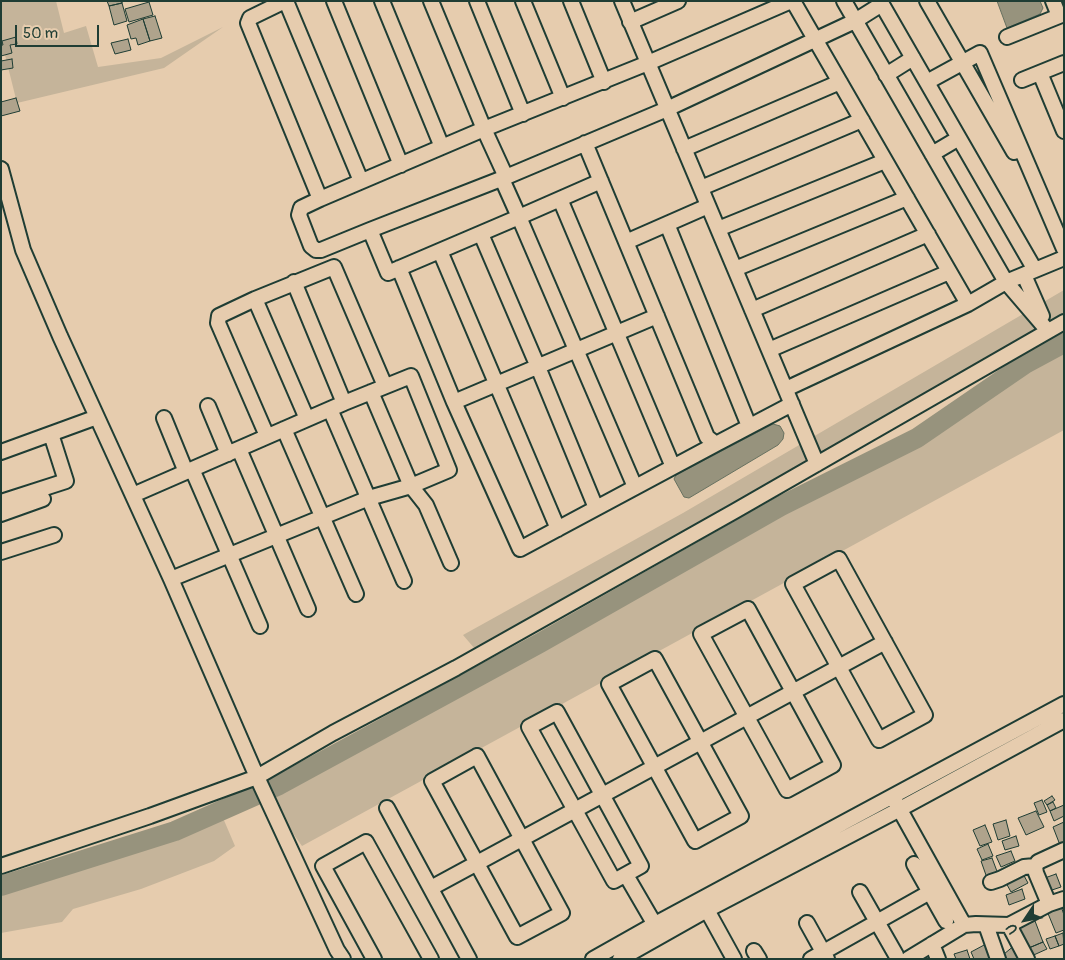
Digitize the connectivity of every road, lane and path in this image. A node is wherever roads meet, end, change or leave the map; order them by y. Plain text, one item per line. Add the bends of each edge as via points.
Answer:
1 (286, 1) edge
2 (334, 1) edge
3 (382, 1) edge
4 (431, 1) edge
5 (477, 1) edge
6 (524, 1) edge
7 (571, 1) edge
8 (622, 1) edge
9 (678, 1) edge
10 (792, 1) edge
11 (844, 1) edge
12 (927, 1) edge
13 (1053, 1) edge
14 (881, 3) edge
15 (1061, 15) edge
16 (855, 21) junction
17 (630, 22) junction
18 (1007, 37) dead end
19 (816, 40) junction
20 (913, 58) junction
21 (962, 62) junction
22 (1064, 62) edge
23 (648, 64) junction
24 (1040, 73) junction
25 (886, 75) junction
26 (1022, 80) dead end
27 (604, 82) junction
28 (840, 82) junction
29 (927, 82) junction
30 (563, 98) junction
31 (667, 109) junction
32 (522, 114) junction
33 (862, 120) junction
34 (484, 129) junction
35 (1064, 131) edge
36 (959, 138) junction
37 (585, 143) junction
38 (442, 147) junction
39 (684, 149) junction
40 (932, 154) junction
41 (885, 161) junction
42 (401, 165) junction
43 (1, 169) edge
44 (504, 178) junction
45 (362, 181) junction
46 (601, 181) junction
47 (700, 188) junction
48 (907, 198) junction
49 (320, 199) junction
50 (560, 199) junction
51 (1045, 205) junction
52 (708, 206) junction
53 (519, 217) junction
54 (667, 224) junction
55 (718, 229) junction
56 (370, 230) junction
57 (481, 234) junction
58 (928, 234) junction
59 (626, 242) junction
60 (1064, 249) edge
61 (440, 251) junction
62 (1064, 258) edge
63 (399, 268) junction
64 (735, 269) junction
65 (949, 272) junction
66 (1029, 272) junction
67 (294, 282) junction
68 (1006, 282) junction
69 (255, 299) junction
70 (968, 304) junction
71 (752, 310) junction
72 (657, 316) junction
73 (1064, 322) edge
74 (1048, 331) junction
75 (616, 333) junction
76 (576, 350) junction
77 (769, 350) junction
78 (538, 367) junction
79 (496, 384) junction
80 (385, 386) junction
81 (786, 389) junction
82 (371, 392) junction
83 (344, 402) junction
84 (454, 402) junction
85 (792, 404) junction
86 (208, 406) dead end
87 (330, 409) junction
88 (97, 417) junction
89 (164, 418) dead end
90 (307, 419) junction
91 (749, 426) junction
92 (284, 429) junction
93 (51, 434) junction
94 (267, 436) junction
95 (716, 444) junction
96 (233, 451) junction
97 (1, 452) edge
98 (817, 464) junction
99 (673, 467) junction
100 (189, 471) junction
101 (411, 486) junction
102 (635, 487) junction
103 (133, 495) junction
104 (369, 498) junction
105 (43, 499) dead end
106 (1, 502) edge
107 (596, 508) junction
108 (1, 514) edge
109 (322, 517) junction
110 (558, 529) junction
111 (54, 535) dead end
112 (276, 536) junction
113 (1, 552) edge
114 (230, 555) junction
115 (451, 563) dead end
116 (171, 579) junction
117 (404, 581) dead end
118 (356, 594) dead end
119 (308, 609) dead end
120 (260, 626) dead end
121 (885, 642) junction
122 (839, 667) junction
123 (793, 692) junction
124 (1064, 704) edge
125 (747, 717) junction
126 (1064, 720) edge
127 (700, 742) junction
128 (655, 767) junction
129 (258, 780) junction
130 (602, 795) junction
131 (896, 803) junction
132 (387, 808) dead end
133 (575, 810) junction
134 (522, 839) junction
135 (1064, 850) edge
136 (477, 864) junction
137 (914, 864) dead end
138 (1, 866) edge
139 (1035, 866) junction
140 (626, 875) junction
141 (991, 882) dead end
142 (431, 888) junction
143 (860, 892) dead end
144 (930, 892) junction
145 (1064, 899) edge
146 (1050, 904) junction
147 (707, 910) junction
148 (946, 921) dead end
149 (877, 922) junction
150 (807, 923) dead end
151 (964, 925) junction
152 (986, 925) junction
153 (1010, 925) junction
154 (658, 929) junction
155 (932, 944) junction
156 (340, 954) edge
157 (821, 956) edge
158 (902, 957) edge
159 (374, 959) edge
160 (432, 959) edge
161 (469, 959) edge
162 (593, 959) edge
163 (620, 959) edge
164 (734, 959) edge
165 (938, 959) edge
166 (998, 959) edge
167 (1027, 959) edge

1 - 45 street
1 - 49 street via 250,18 248,23
2 - 42 street
3 - 38 street
4 - 34 street
5 - 32 street
6 - 30 street
7 - 27 street
8 - 17 street
9 - 17 street
10 - 19 street
10 - 23 street
11 - 16 street
12 - 21 street
13 - 15 street
14 - 16 street
14 - 20 street
15 - 18 street
16 - 19 street
16 - 25 street
17 - 23 street
19 - 28 street
19 - 31 street
20 - 25 street
20 - 29 street
21 - 29 street
21 - 51 street
21 - 51 street via 980,53
22 - 24 street
23 - 27 street
23 - 31 street
24 - 26 street
24 - 35 street
25 - 40 street
27 - 30 street
28 - 33 street
28 - 39 street
29 - 36 street
30 - 32 street
31 - 37 street
31 - 39 street
32 - 34 street
33 - 41 street
33 - 47 street
34 - 38 street
34 - 44 street
36 - 40 street
36 - 66 street
37 - 44 street
37 - 46 street
38 - 42 street
39 - 47 street
40 - 68 street
41 - 48 street
41 - 55 street
42 - 45 street
43 - 88 street via 23,250
44 - 53 street
44 - 56 street
45 - 49 street
46 - 50 street
46 - 59 street
47 - 52 street
48 - 58 street
48 - 64 street
49 - 56 street via 301,208 299,215 311,246 316,250
50 - 53 street
50 - 75 street
51 - 60 street
52 - 54 street
52 - 55 street
53 - 57 street
53 - 76 street
54 - 59 street
54 - 91 street
55 - 64 street
56 - 63 street via 388,273
57 - 61 street
57 - 78 street
58 - 65 street
58 - 71 street
59 - 72 street
61 - 63 street
61 - 79 street
62 - 66 street
63 - 84 street
64 - 71 street
65 - 70 street
65 - 77 street
66 - 68 street
66 - 74 street
67 - 69 street
67 - 80 street via 334,267
67 - 83 street
68 - 70 street
68 - 74 street
69 - 90 street
69 - 94 street via 220,316 218,323
70 - 81 street
71 - 77 street
72 - 75 street
72 - 95 street via 707,437
73 - 74 street
74 - 98 street
75 - 76 street
75 - 99 street
76 - 78 street
76 - 102 street
77 - 81 street
78 - 79 street
78 - 107 street
79 - 84 street
79 - 110 street
80 - 82 street
80 - 101 street via 411,376 449,470
81 - 85 street
82 - 83 street
82 - 101 street
83 - 87 street
84 - 110 street via 520,549
85 - 91 street
85 - 98 street
86 - 96 street
87 - 90 street
87 - 104 street
88 - 93 street
88 - 103 street
89 - 100 street
90 - 92 street
91 - 95 street
92 - 94 street
92 - 109 street
93 - 97 street
93 - 106 street via 66,481
94 - 96 street
95 - 99 street
96 - 100 street
96 - 112 street
98 - 129 street via 333,733
99 - 102 street
100 - 103 street
100 - 114 street
101 - 104 street
101 - 115 street via 426,505
102 - 107 street
103 - 116 street
104 - 109 street
104 - 117 street
105 - 108 street
107 - 110 street
109 - 112 street
109 - 118 street
111 - 113 street
112 - 114 street
112 - 119 street
114 - 116 street
114 - 120 street
116 - 129 street
121 - 122 street
121 - 122 street via 925,715 879,740
121 - 122 street via 839,559 794,584
122 - 123 street
123 - 125 street
123 - 125 street via 833,765 787,790
123 - 125 street via 748,609 702,634
124 - 131 street
125 - 127 street
126 - 131 street
127 - 128 street
127 - 128 street via 741,816 695,841
127 - 128 street via 655,659 610,684
128 - 130 street
129 - 138 street
129 - 156 street
130 - 133 street
130 - 133 street via 557,712 530,727
130 - 140 street via 641,866
131 - 147 street
131 - 151 street
131 - 154 street
132 - 142 street
133 - 134 street
133 - 140 street via 614,881
134 - 136 street
134 - 136 street via 562,913 555,917 517,937
134 - 136 street via 477,756 447,772 432,781
135 - 139 street
136 - 142 street
137 - 144 street
139 - 141 street via 1024,867
139 - 146 street
140 - 154 street
142 - 161 street
143 - 149 street
144 - 148 street
144 - 149 street
145 - 146 street
146 - 153 street
147 - 154 street
147 - 164 street
149 - 157 street
149 - 158 street
150 - 157 street
151 - 152 street
151 - 155 street
152 - 153 street
152 - 166 street
153 - 167 street
154 - 162 street
154 - 163 street
155 - 158 street
155 - 165 street
159 - 160 street via 323,866 366,842

